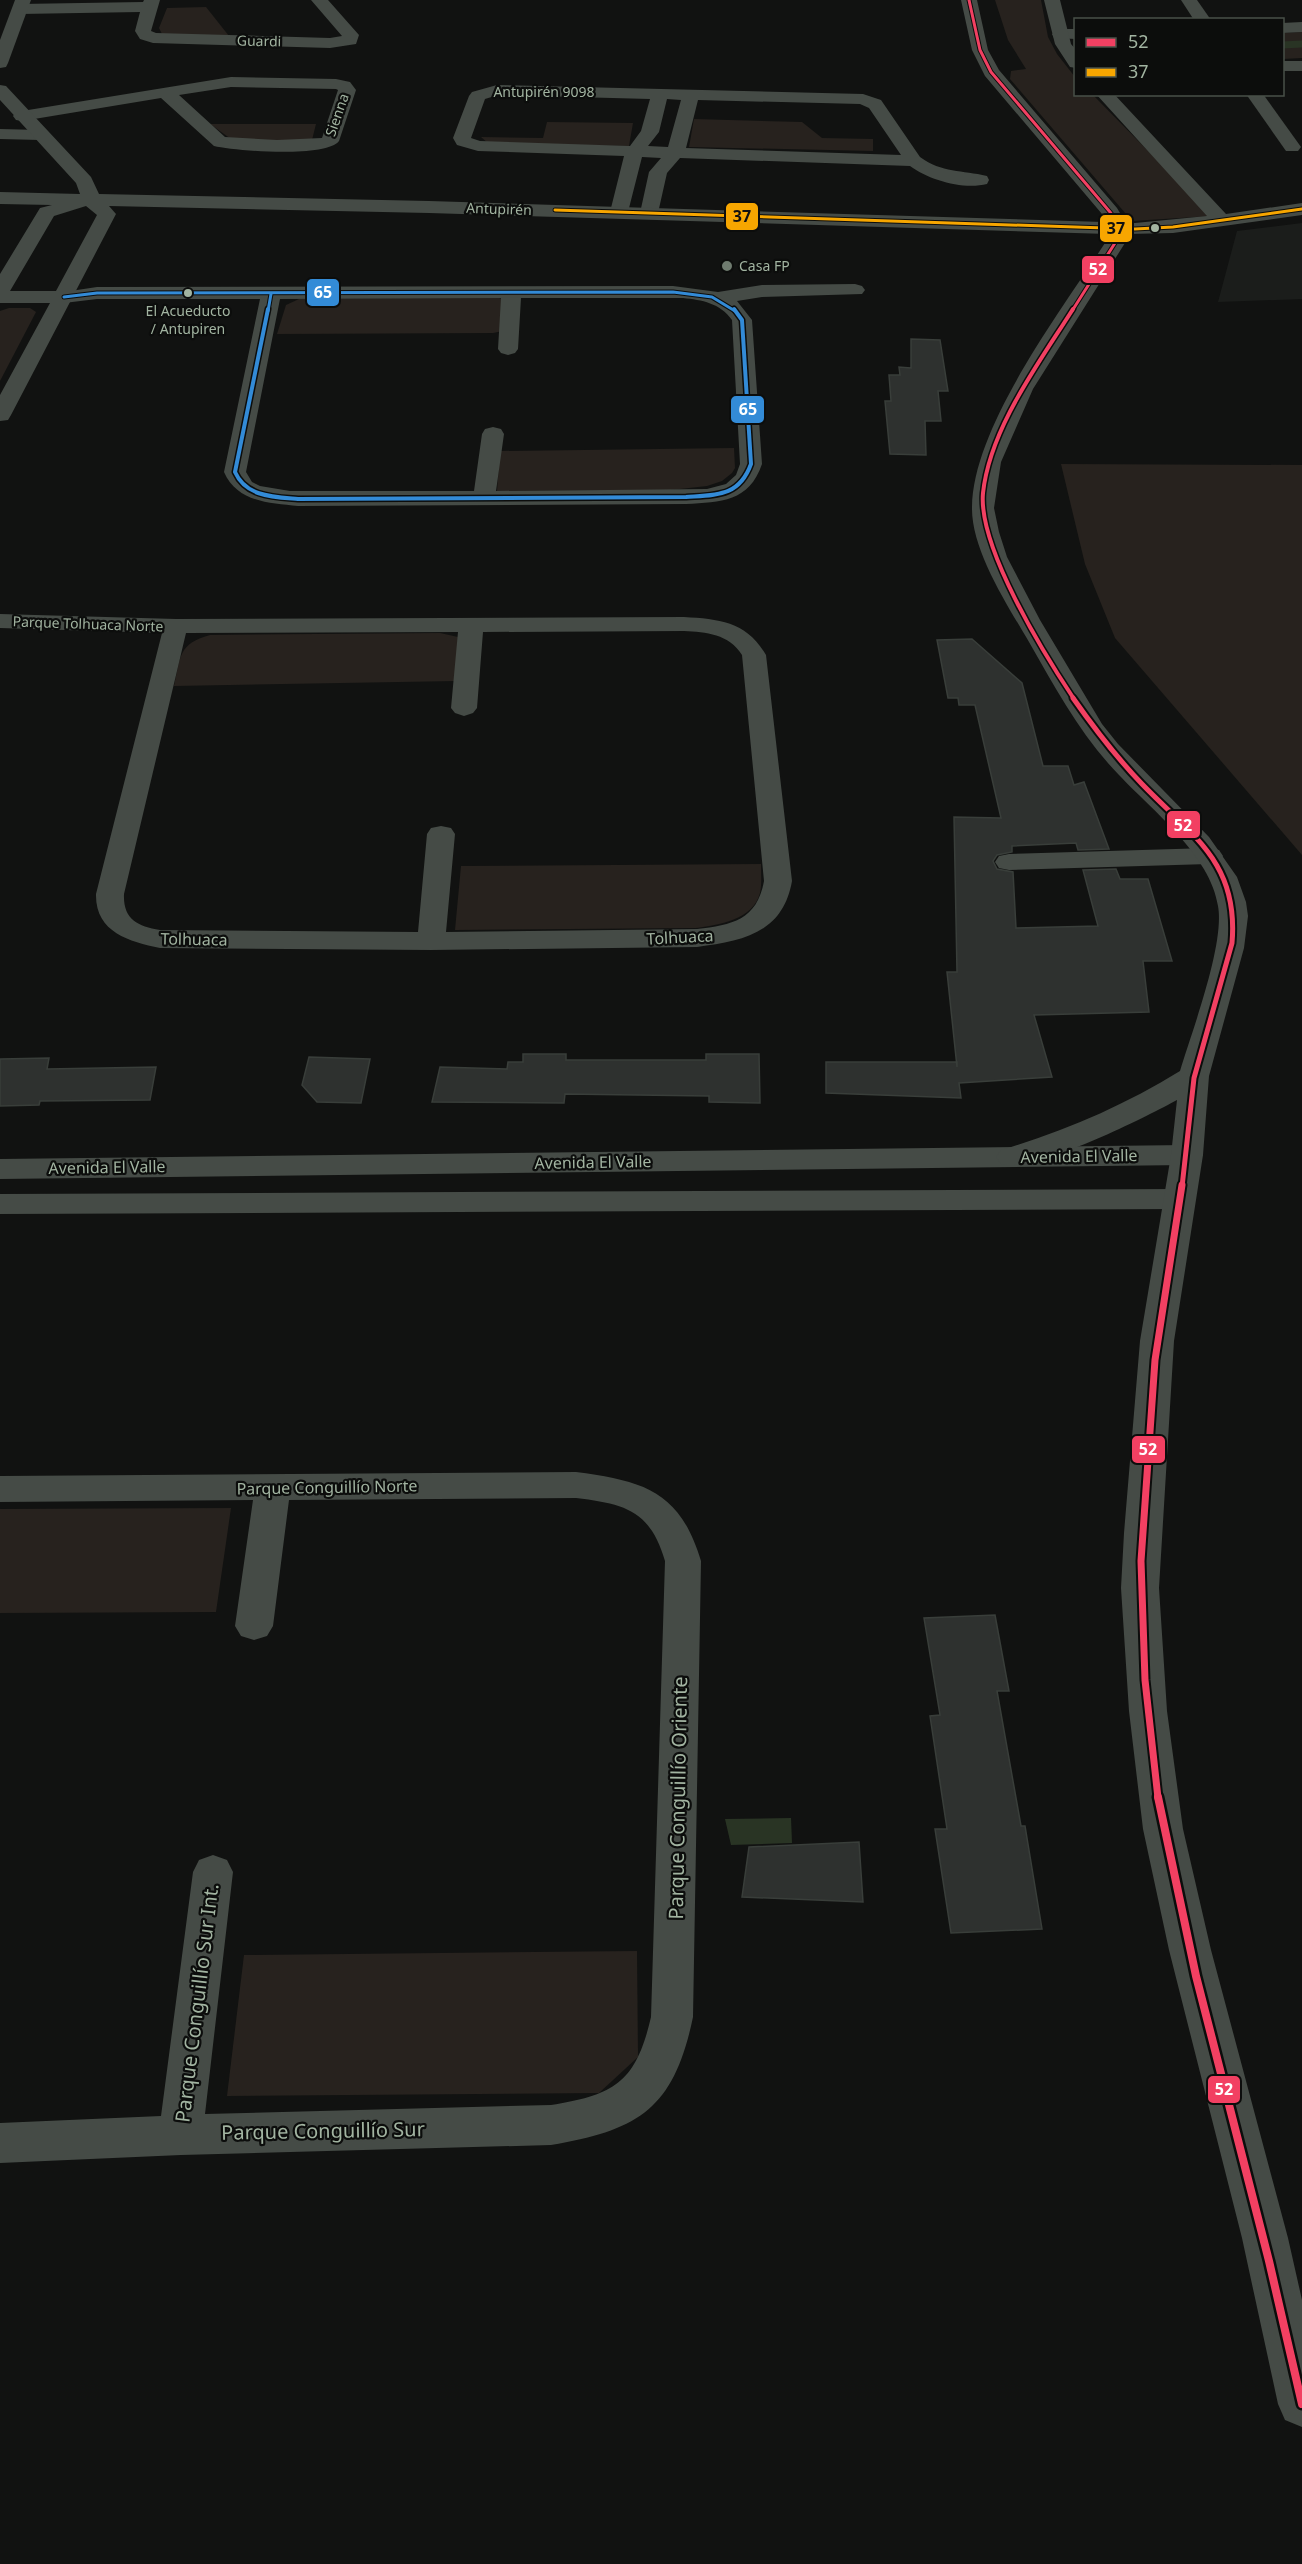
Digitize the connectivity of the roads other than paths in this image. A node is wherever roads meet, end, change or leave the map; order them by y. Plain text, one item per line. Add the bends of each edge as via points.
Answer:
1 (319, 0) edge
2 (969, 0) edge
3 (1052, 0) edge
4 (1189, 0) edge
5 (151, 4) edge
6 (14, 12) edge
7 (1202, 18) edge
8 (1302, 27) edge
9 (1284, 28) edge
10 (1068, 34) edge
11 (1074, 60) edge
12 (0, 63) edge
13 (1284, 66) edge
14 (1302, 66) edge
15 (0, 90) edge
16 (165, 92) junction
17 (660, 94) junction
18 (691, 94) junction
19 (1106, 96) edge
20 (1255, 96) edge
21 (22, 116) junction
22 (0, 134) edge
23 (40, 135) junction
24 (1292, 147) dead end
25 (635, 151) junction
26 (676, 152) junction
27 (914, 161) junction
28 (980, 180) dead end
29 (0, 198) edge
30 (90, 200) junction
31 (1302, 209) edge
32 (619, 212) junction
33 (649, 213) junction
34 (1222, 221) junction
35 (1119, 228) junction
36 (855, 290) dead end
37 (0, 291) edge
38 (511, 293) junction
39 (0, 297) edge
40 (64, 297) junction
41 (270, 298) junction
42 (719, 298) junction
43 (508, 349) dead end
44 (0, 415) edge
45 (494, 434) dead end
46 (484, 498) junction
47 (0, 621) edge
48 (471, 625) junction
49 (174, 633) junction
50 (0, 634) edge
51 (464, 708) dead end
52 (441, 834) dead end
53 (1209, 856) junction
54 (1009, 862) dead end
55 (431, 942) junction
56 (1194, 1076) junction
57 (1186, 1155) junction
58 (1012, 1157) junction
59 (485, 1163) junction
60 (100, 1167) junction
61 (0, 1169) edge
62 (1180, 1199) junction
63 (483, 1201) junction
64 (91, 1203) junction
65 (0, 1204) edge
66 (273, 1488) junction
67 (0, 1489) edge
68 (651, 1505) joint
69 (254, 1626) dead end
70 (213, 1872) dead end
71 (638, 2093) joint
72 (181, 2135) junction
73 (0, 2143) edge
74 (1302, 2404) edge

1 - 5 street, Guardi via 351,35 350,40 330,43 153,38 143,31
2 - 35 street via 980,50 991,72 1110,212
3 - 10 street
4 - 7 street
5 - 6 street, Guardi
6 - 12 street
8 - 9 street
10 - 11 street via 1063,44
13 - 14 street
15 - 21 street
16 - 16 street, Sienna via 242,82 336,84 347,90 328,142 296,145 220,142
16 - 21 street, Sienna
17 - 18 street
17 - 25 street via 650,132
17 - 25 street, Antupirén 9098 via 485,92 478,96 462,138 478,146
18 - 26 street
18 - 27 street via 867,100 875,104
19 - 34 street
20 - 24 street
21 - 23 street
22 - 23 street
23 - 30 street via 84,181
25 - 26 street
25 - 32 street
26 - 27 street
26 - 33 street via 658,172
27 - 28 street via 925,170
29 - 30 street, Antupirén
30 - 32 street, Antupirén
30 - 37 street via 47,212
30 - 40 street via 107,214
31 - 34 street, Antupirén
32 - 33 street, Antupirén
33 - 35 street, Antupirén
34 - 35 street, Antupirén
35 - 53 street via 1115,243 1022,389 990,462 983,508 996,557 1028,621 1092,727
36 - 42 street via 762,291
38 - 41 street
38 - 42 street via 673,292
38 - 43 street
39 - 40 street
40 - 41 street via 95,302
40 - 44 street
41 - 46 street via 235,472 245,488 272,497 298,499
42 - 46 street via 735,308 742,320 751,464 739,487 719,494 686,497
45 - 46 street
47 - 49 street, Parque Tolhuaca Norte
48 - 49 street, Tolhuaca
48 - 51 street
48 - 55 street, Tolhuaca via 696,624 719,627 746,641 754,655 777,892 769,911 760,919 715,936
49 - 50 street, Parque Tolhuaca Norte
49 - 55 street, Tolhuaca via 110,894 109,903 118,922 130,931 160,939
52 - 55 street
53 - 54 street
53 - 56 street via 1223,877 1232,902 1233,930
56 - 57 street
56 - 58 street via 1113,1123
57 - 58 street, Avenida El Valle
57 - 62 street
58 - 59 street, Avenida El Valle
59 - 60 street, Avenida El Valle
59 - 63 street
60 - 61 street, Avenida El Valle
60 - 64 street
62 - 63 street
62 - 74 street via 1157,1341 1142,1533 1140,1588 1148,1711 1163,1829 1175,1885 1265,2238
63 - 64 street
64 - 65 street
66 - 67 street, Parque Conguillío Norte
66 - 68 street, Parque Conguillío Norte via 576,1485 616,1490
66 - 69 street
68 - 71 street, Parque Conguillío Oriente via 665,1517 679,1540 683,1561 682,1620 672,2017 663,2057
70 - 72 street, Parque Conguillío Sur Int.
71 - 72 street, Parque Conguillío Sur via 604,2115 552,2125
72 - 73 street, Parque Conguillío Sur

